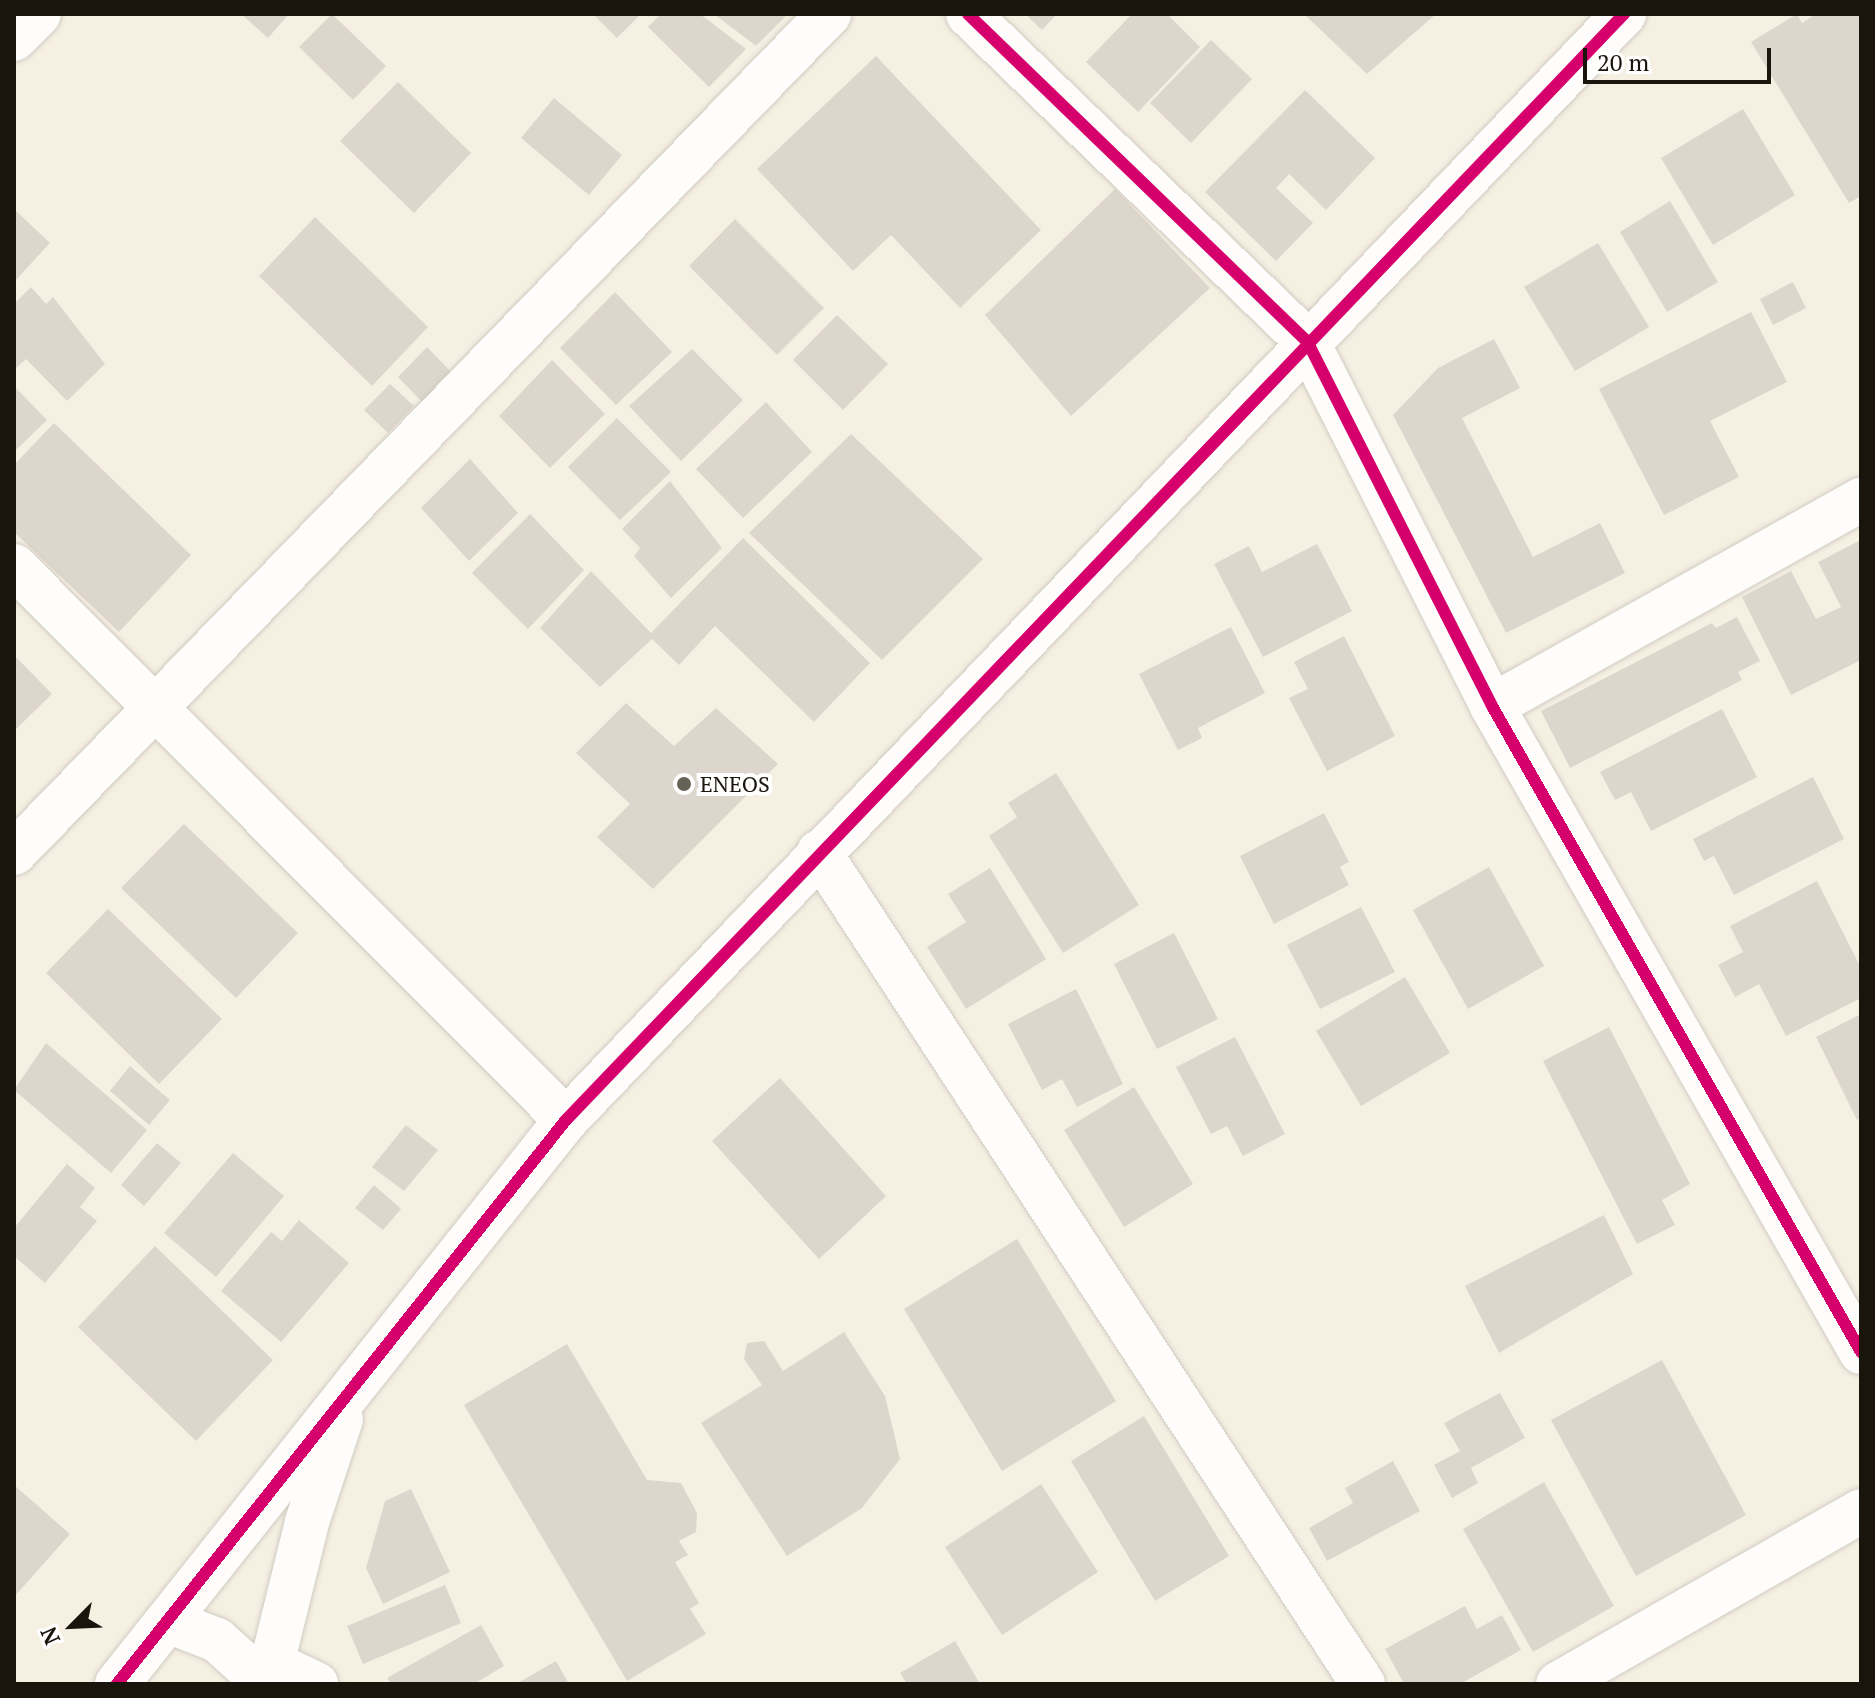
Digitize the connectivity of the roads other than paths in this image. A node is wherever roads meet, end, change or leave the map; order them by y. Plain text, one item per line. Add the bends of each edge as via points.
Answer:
1 (39, 14) edge
2 (829, 14) edge
3 (968, 14) edge
4 (1624, 14) edge
5 (14, 39) edge
6 (1307, 341) junction
7 (1861, 500) edge
8 (14, 566) edge
9 (156, 705) junction
10 (1492, 706) junction
11 (819, 852) junction
12 (14, 853) edge
13 (566, 1120) junction
14 (1861, 1352) edge
15 (368, 1363) junction
16 (1861, 1511) edge
17 (168, 1621) junction
18 (269, 1677) edge
19 (117, 1684) edge
20 (316, 1684) edge
21 (1363, 1684) edge
22 (1558, 1684) edge

1 - 5 street
2 - 9 street
3 - 6 street
4 - 6 street
6 - 10 street
6 - 11 street
7 - 10 street
8 - 9 street
9 - 12 street
9 - 13 street
10 - 14 street
11 - 13 street
11 - 21 street
13 - 15 street
15 - 17 street
15 - 18 street via 323,1466
16 - 22 street
17 - 18 street via 217,1640
17 - 19 street
18 - 20 street

